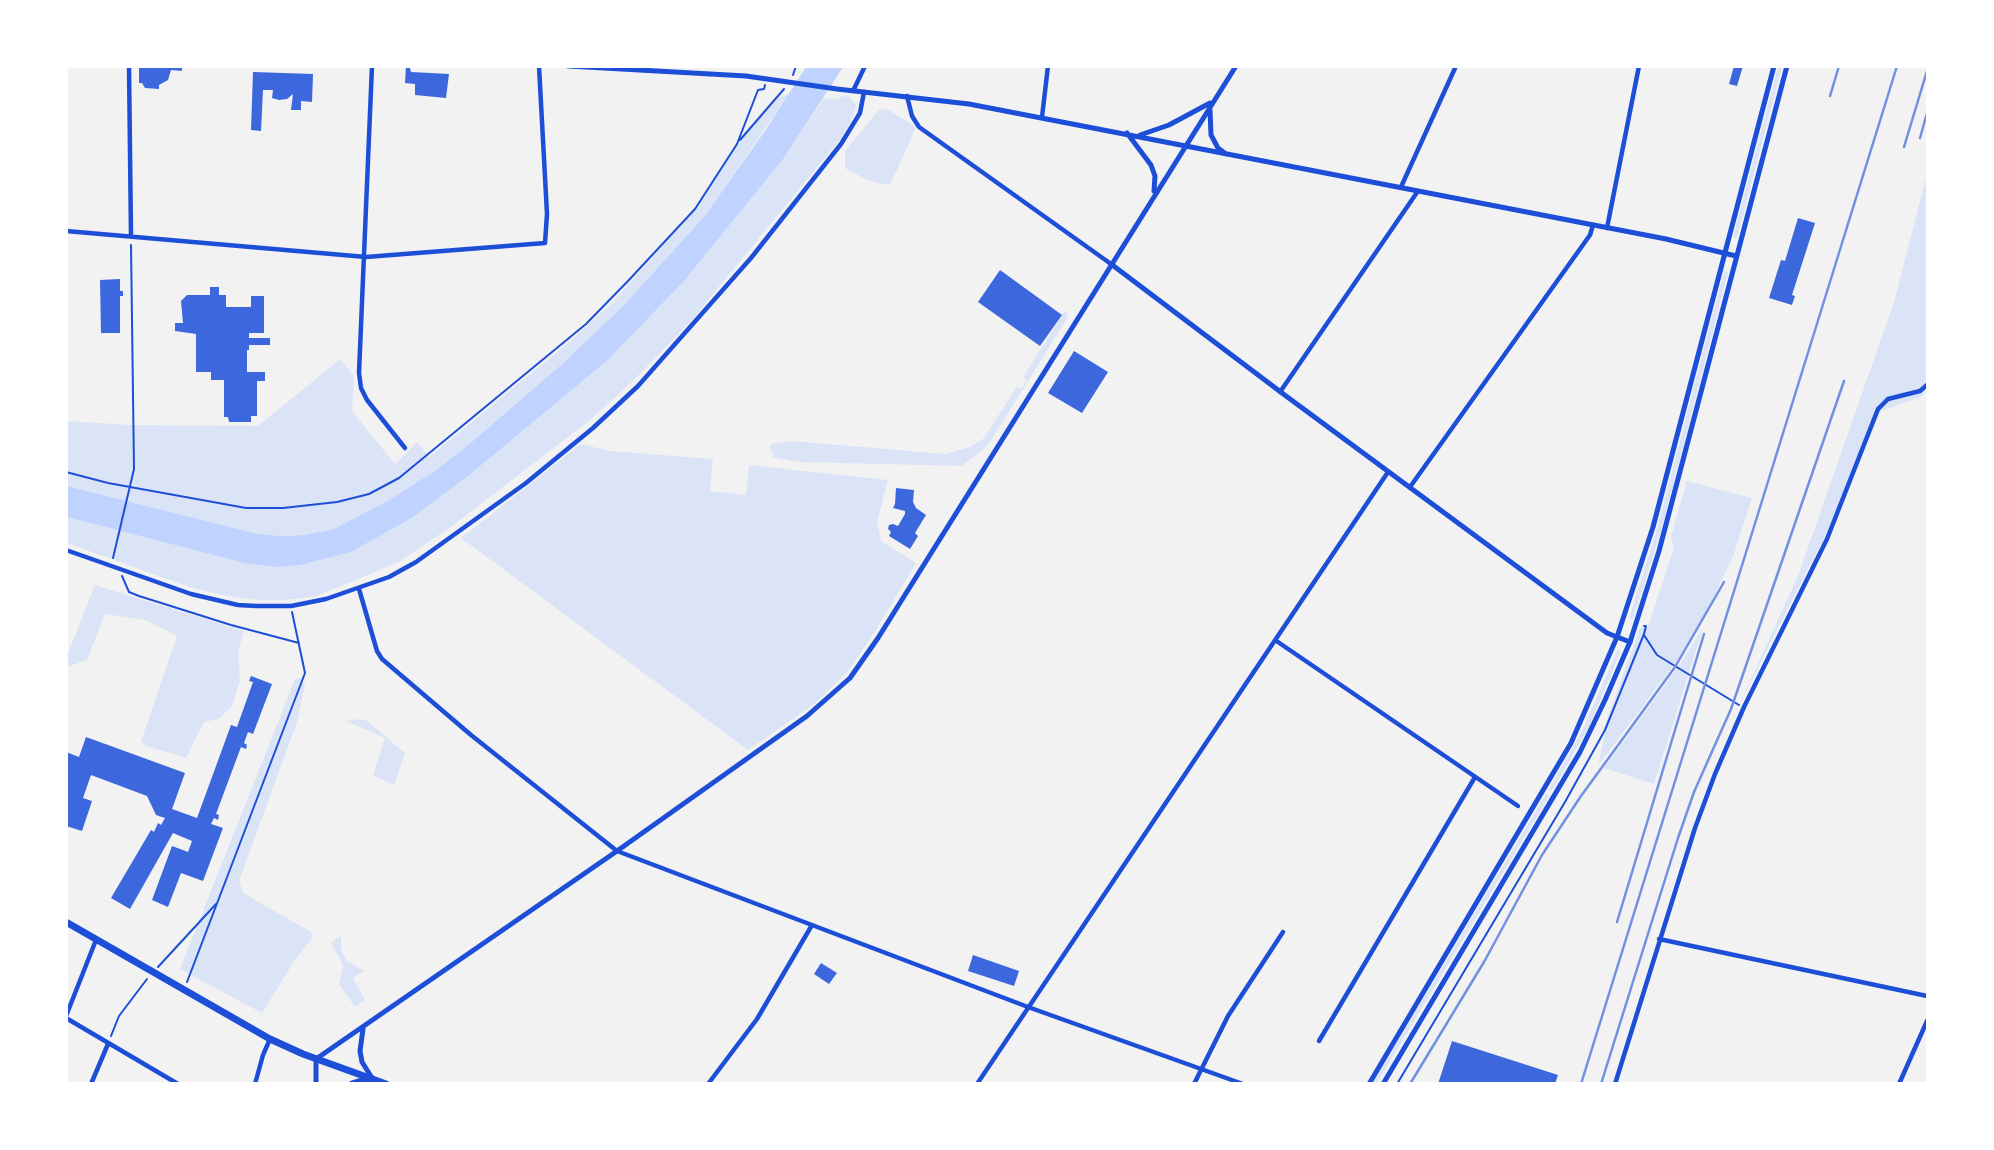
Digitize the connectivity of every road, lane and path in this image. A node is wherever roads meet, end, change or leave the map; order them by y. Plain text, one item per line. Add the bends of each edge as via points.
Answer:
1 (129, 66) edge
2 (372, 66) edge
3 (539, 66) edge
4 (568, 66) edge
5 (748, 66) edge
6 (865, 66) edge
7 (1048, 66) edge
8 (1236, 66) edge
9 (1456, 66) edge
10 (1639, 66) edge
11 (1773, 66) edge
12 (1787, 66) edge
13 (633, 68) edge
14 (746, 75) junction
15 (767, 79) junction
16 (853, 91) junction
17 (864, 92) junction
18 (907, 96) junction
19 (778, 98) dead end
20 (1215, 99) junction
21 (1211, 106) junction
22 (1042, 117) junction
23 (1127, 134) junction
24 (1138, 136) junction
25 (737, 144) junction
26 (1185, 146) junction
27 (1228, 155) junction
28 (1401, 187) junction
29 (1418, 191) junction
30 (1153, 197) junction
31 (1593, 225) junction
32 (1607, 228) junction
33 (66, 231) edge
34 (131, 236) junction
35 (1724, 253) junction
36 (1736, 256) junction
37 (366, 257) junction
38 (1111, 264) junction
39 (1927, 385) edge
40 (1280, 392) junction
41 (405, 448) dead end
42 (66, 472) edge
43 (1388, 472) junction
44 (1410, 487) junction
45 (66, 550) edge
46 (115, 553) dead end
47 (359, 589) junction
48 (130, 592) dead end
49 (291, 606) junction
50 (1646, 626) dead end
51 (1644, 634) junction
52 (1617, 637) junction
53 (1275, 640) junction
54 (1630, 642) junction
55 (299, 643) junction
56 (1744, 707) junction
57 (1475, 777) junction
58 (1518, 806) dead end
59 (617, 852) junction
60 (216, 904) junction
61 (66, 922) edge
62 (812, 925) junction
63 (1283, 932) dead end
64 (96, 939) junction
65 (1659, 939) junction
66 (153, 972) junction
67 (184, 989) junction
68 (66, 996) edge
69 (1927, 996) edge
70 (73, 999) junction
71 (1028, 1007) junction
72 (66, 1017) edge
73 (1927, 1021) edge
74 (364, 1027) junction
75 (270, 1039) junction
76 (1319, 1041) dead end
77 (108, 1044) junction
78 (316, 1059) junction
79 (1202, 1070) junction
80 (372, 1078) junction
81 (91, 1083) edge
82 (177, 1083) edge
83 (256, 1083) edge
84 (316, 1083) edge
85 (352, 1083) edge
86 (386, 1083) edge
87 (709, 1083) edge
88 (976, 1083) edge
89 (1194, 1083) edge
90 (1243, 1083) edge
91 (1369, 1083) edge
92 (1383, 1083) edge
93 (1397, 1083) edge
94 (1615, 1083) edge
95 (1899, 1083) edge

1 - 34 street
2 - 37 street
3 - 37 street via 545,243
4 - 13 main road
5 - 14 main road
6 - 16 street
7 - 22 street
8 - 20 main road
9 - 28 street
10 - 32 street
11 - 35 main road
12 - 36 main road
13 - 14 main road
14 - 15 main road
15 - 16 main road
15 - 25 path via 764,89 758,90
16 - 17 main road
17 - 18 main road
17 - 47 street via 860,113 841,144 715,301 638,386 593,428 457,535 389,577
18 - 22 main road
18 - 38 street via 919,127
19 - 25 path
20 - 21 main road
20 - 24 main road via 1170,125
21 - 26 main road
21 - 27 main road via 1211,135
22 - 23 main road
23 - 24 main road
23 - 30 main road via 1151,165 1156,184
24 - 26 main road
25 - 42 path via 695,209 586,324 400,478 369,494 337,502 246,509
26 - 27 main road
26 - 30 main road
27 - 28 main road
28 - 29 main road
29 - 31 main road
29 - 40 street
30 - 38 main road
31 - 32 main road
31 - 44 street
32 - 35 main road
33 - 34 street
34 - 37 street
34 - 46 path via 134,469
35 - 36 main road
35 - 52 main road via 1653,527
36 - 54 main road via 1660,551
37 - 41 street via 361,388
38 - 40 main road
38 - 59 main road via 850,678 807,716
39 - 56 street via 1888,399 1878,409 1827,539
40 - 43 main road
43 - 44 main road
43 - 53 street
44 - 52 main road
45 - 49 street via 191,594 239,605
47 - 49 street
47 - 59 street via 382,659
48 - 55 path
49 - 55 path
50 - 51 path
51 - 56 path via 1657,655
51 - 93 path via 1605,730
52 - 54 main road
52 - 91 main road via 1571,743
53 - 57 street
53 - 71 street
54 - 92 main road via 1580,752
55 - 60 path via 305,673
56 - 65 street via 1714,774
57 - 58 street
57 - 76 street
59 - 62 street
59 - 74 main road
60 - 66 path
60 - 67 path
61 - 64 highway
62 - 71 street
62 - 87 street via 757,1018
63 - 79 street via 1228,1016
64 - 66 highway
64 - 70 street
65 - 69 street
65 - 94 street
66 - 67 highway
66 - 77 path via 120,1016
67 - 75 highway
68 - 70 street
70 - 72 street
71 - 79 street
71 - 88 street
72 - 77 street
73 - 95 street
74 - 78 main road
74 - 80 main road via 359,1051
75 - 78 highway
75 - 83 street
77 - 81 street
77 - 82 street
78 - 80 highway
78 - 84 main road
79 - 89 street
79 - 90 street
80 - 85 highway
80 - 86 highway

